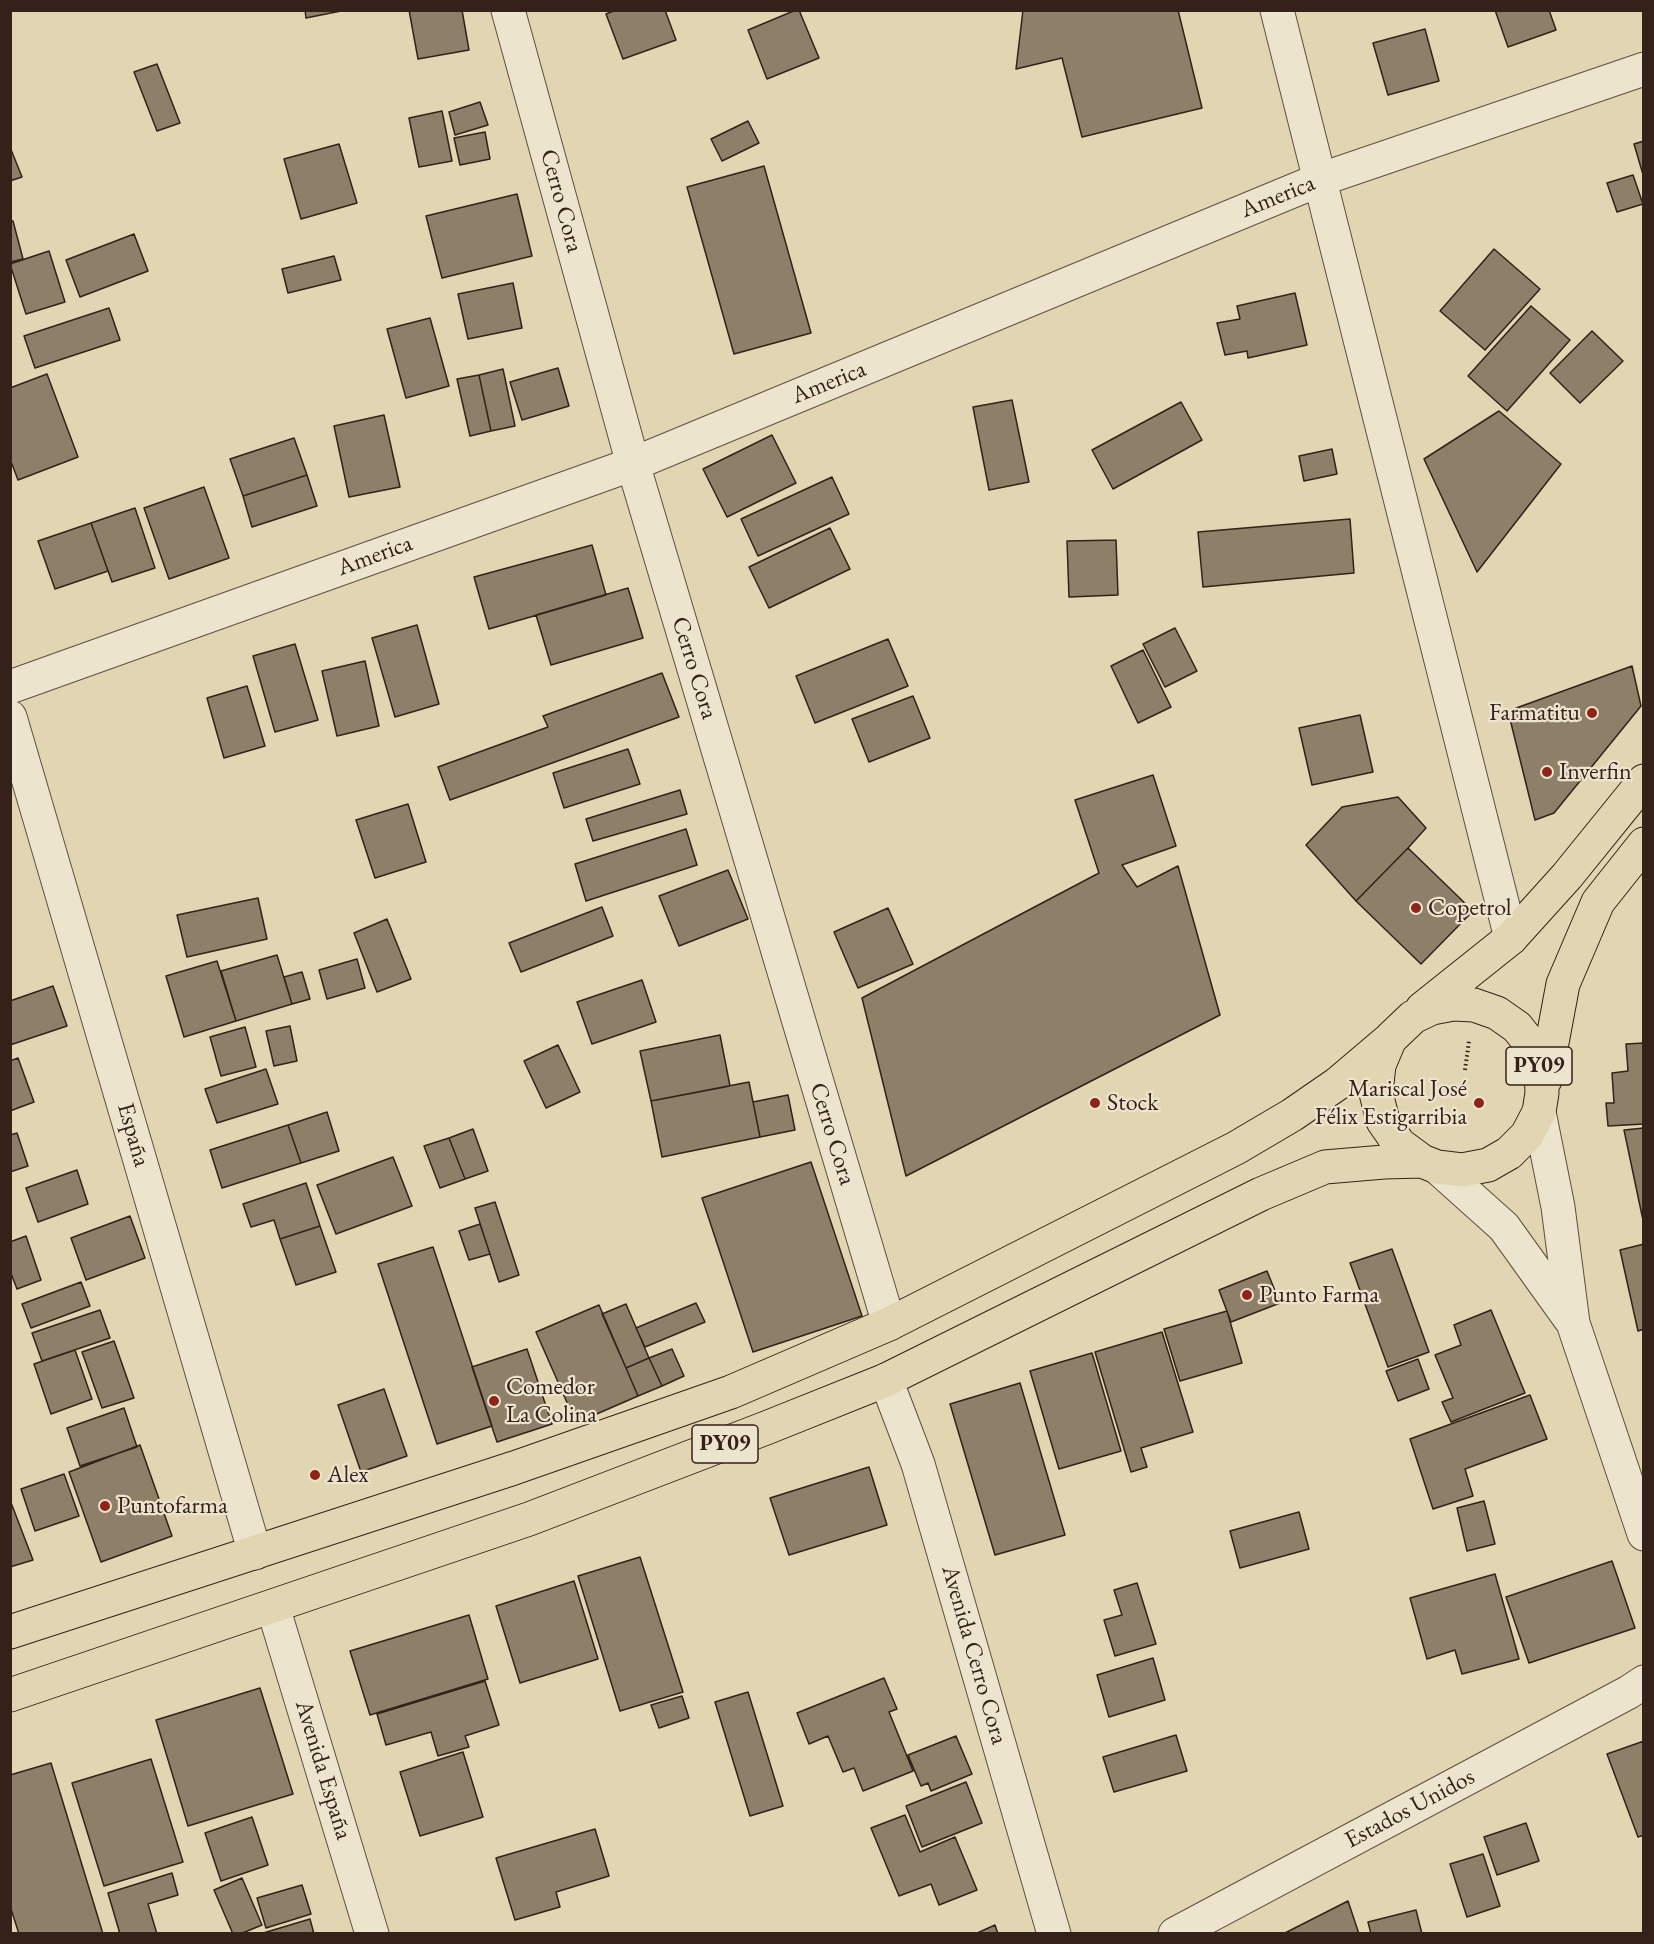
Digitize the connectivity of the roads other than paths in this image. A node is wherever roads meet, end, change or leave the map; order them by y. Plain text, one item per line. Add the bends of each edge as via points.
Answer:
1 (508, 10) edge
2 (1277, 10) edge
3 (1644, 69) edge
4 (1318, 180) junction
5 (633, 464) junction
6 (10, 687) edge
7 (10, 717) edge
8 (1644, 781) edge
9 (1644, 844) edge
10 (1511, 938) junction
11 (1402, 1028) junction
12 (1540, 1103) junction
13 (1429, 1164) junction
14 (1573, 1323) junction
15 (889, 1324) junction
16 (886, 1380) junction
17 (1644, 1534) edge
18 (255, 1553) junction
19 (273, 1607) junction
20 (10, 1632) edge
21 (1644, 1682) edge
22 (10, 1695) edge
23 (372, 1934) edge
24 (1054, 1934) edge
25 (1175, 1934) edge

1 - 5 street, Cerro Cora
2 - 4 street
3 - 4 street, America
4 - 5 street, America
4 - 10 street
5 - 6 street, America
5 - 15 street, Cerro Cora
7 - 18 street, España
8 - 10 highway, PY09
9 - 12 highway, PY09 via 1598,902 1563,984
10 - 11 highway, PY09
11 - 12 highway, PY09 via 1432,1008 1453,1004 1474,1005 1497,1013 1517,1027 1532,1046 1540,1069
11 - 13 highway, PY09 via 1379,1065 1376,1093 1383,1121 1399,1144
11 - 15 highway, PY09 via 1337,1084 1236,1148
12 - 13 highway, PY09 via 1527,1135 1509,1153 1488,1165 1462,1170
12 - 14 street
13 - 14 street via 1504,1227
13 - 16 highway, PY09 via 1384,1162 1325,1167 1261,1194
14 - 17 street
15 - 18 highway, PY09 via 731,1392
16 - 19 highway, PY09 via 529,1519
16 - 24 street, Avenida Cerro Cora via 918,1464
18 - 20 highway, PY09
19 - 22 highway, PY09
19 - 23 street, Avenida España
21 - 25 street, Estados Unidos

